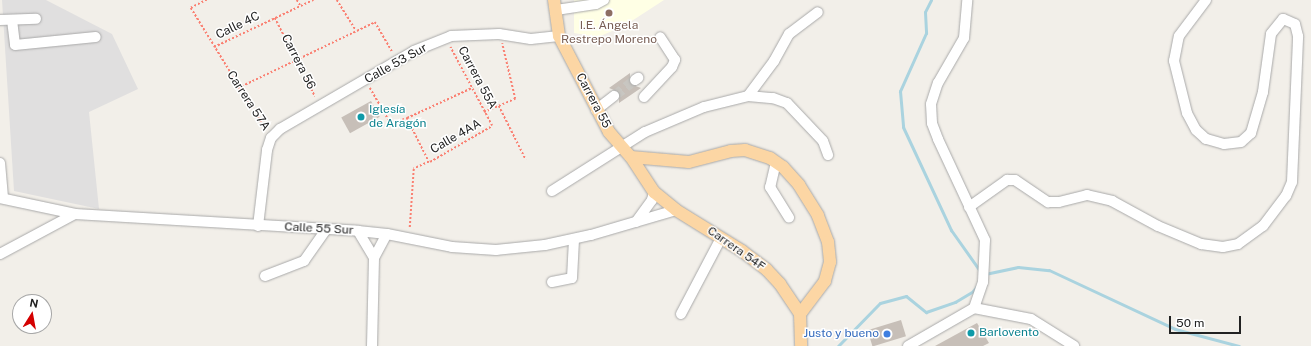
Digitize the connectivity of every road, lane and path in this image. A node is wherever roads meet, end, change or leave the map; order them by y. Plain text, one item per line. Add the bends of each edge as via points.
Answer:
1 (207, 0) edge
2 (297, 0) edge
3 (313, 0) edge
4 (338, 0) edge
5 (604, 0) edge
6 (967, 0) edge
7 (1206, 0) edge
8 (556, 4) edge
9 (301, 6) junction
10 (818, 12) dead end
11 (275, 18) junction
12 (36, 19) dead end
13 (0, 20) edge
14 (12, 20) junction
15 (356, 31) junction
16 (499, 34) junction
17 (559, 36) junction
18 (96, 37) dead end
19 (660, 37) dead end
20 (445, 38) junction
21 (214, 47) junction
22 (296, 60) junction
23 (397, 62) junction
24 (366, 81) junction
25 (238, 88) junction
26 (472, 88) junction
27 (614, 96) tunnel mouth
28 (748, 96) junction
29 (644, 97) dead end
30 (320, 106) junction
31 (499, 106) junction
32 (596, 110) junction
33 (484, 112) junction
34 (407, 118) junction
35 (492, 126) joint
36 (271, 138) junction
37 (621, 146) junction
38 (828, 155) dead end
39 (631, 157) junction
40 (526, 160) dead end
41 (773, 160) junction
42 (429, 162) junction
43 (0, 163) edge
44 (552, 191) dead end
45 (654, 192) junction
46 (1, 198) edge
47 (969, 207) junction
48 (676, 210) junction
49 (75, 214) junction
50 (789, 218) dead end
51 (636, 222) junction
52 (258, 226) junction
53 (326, 229) junction
54 (358, 231) junction
55 (387, 234) junction
56 (409, 238) junction
57 (721, 238) junction
58 (574, 239) junction
59 (0, 254) edge
60 (374, 258) junction
61 (265, 276) dead end
62 (552, 282) dead end
63 (974, 308) junction
64 (681, 314) dead end
65 (800, 314) junction
66 (372, 346) edge
67 (801, 346) edge
68 (908, 346) edge
69 (1074, 346) edge

1 - 21 path, Carrera 57A via 191,8
2 - 9 path
3 - 9 path, Calle 4C
4 - 15 path
5 - 8 street via 596,4
6 - 47 street via 964,38 938,83 931,104 932,123
7 - 47 street via 1179,36 1174,61 1187,113 1196,130 1206,139 1224,144 1241,142 1251,133 1263,92 1271,34 1283,19 1295,24 1298,36 1292,182 1286,196 1263,226 1238,244 1201,244 1158,226 1112,201 1087,195 1048,202 1015,180 1007,180
8 - 17 main road, Carrera 55
9 - 11 path, Calle 4C
10 - 28 street via 789,34 774,61
11 - 21 path, Calle 4C
11 - 22 path, Carrera 56
12 - 14 street
13 - 14 street
14 - 18 street via 15,45
15 - 22 path
15 - 23 path via 375,22
16 - 17 street, Calle 53 Sur via 531,39
16 - 20 street, Calle 53 Sur
16 - 31 path, Calle 4AA via 516,99
17 - 32 main road, Carrera 55
19 - 29 street via 675,60 672,67
20 - 23 street, Calle 53 Sur via 414,51
20 - 26 path, Carrera 55A
21 - 25 path, Carrera 57A
22 - 25 path
22 - 30 path, Carrera 56
23 - 24 street, Calle 53 Sur
24 - 30 street, Calle 53 Sur
24 - 34 path via 391,124
25 - 36 path, Carrera 57A
26 - 33 path, Carrera 55A
26 - 34 path
27 - 32 street
28 - 37 street via 704,107 645,132
28 - 38 street via 773,98 787,103 823,141
30 - 36 street, Calle 53 Sur via 280,129
31 - 33 path, Calle 4AA
31 - 40 path
32 - 37 main road, Carrera 55
33 - 35 path, Carrera 55A
34 - 42 path
35 - 42 path, Calle 4AA
36 - 52 street, Carrera 57A via 267,150
37 - 39 main road, Carrera 55
37 - 44 street
39 - 41 main road via 689,162 745,150
39 - 45 main road, Carrera 55
41 - 50 street via 770,187
41 - 65 main road via 793,177 818,216 828,242 830,262 825,281
42 - 56 path, Calle 4AA via 414,169
43 - 46 street
45 - 48 main road, Carrera 54F
45 - 51 street via 652,200
46 - 49 street, Calle 55 Sur
47 - 63 street via 985,240 983,282
48 - 51 street, Calle 55 Sur
48 - 57 main road, Carrera 54F
49 - 52 street, Calle 55 Sur
49 - 59 street
51 - 58 street, Calle 55 Sur
52 - 53 street, Calle 55 Sur
53 - 54 street, Calle 55 Sur
53 - 61 street via 304,261
54 - 55 street, Calle 55 Sur
54 - 60 street
55 - 56 street, Calle 55 Sur
55 - 60 street
56 - 58 street, Calle 55 Sur via 452,247 496,250 520,249
57 - 64 street
57 - 65 main road, Carrera 54F via 766,270
58 - 62 street via 572,278
60 - 66 street
63 - 68 street
63 - 69 street via 1031,319
65 - 67 main road

